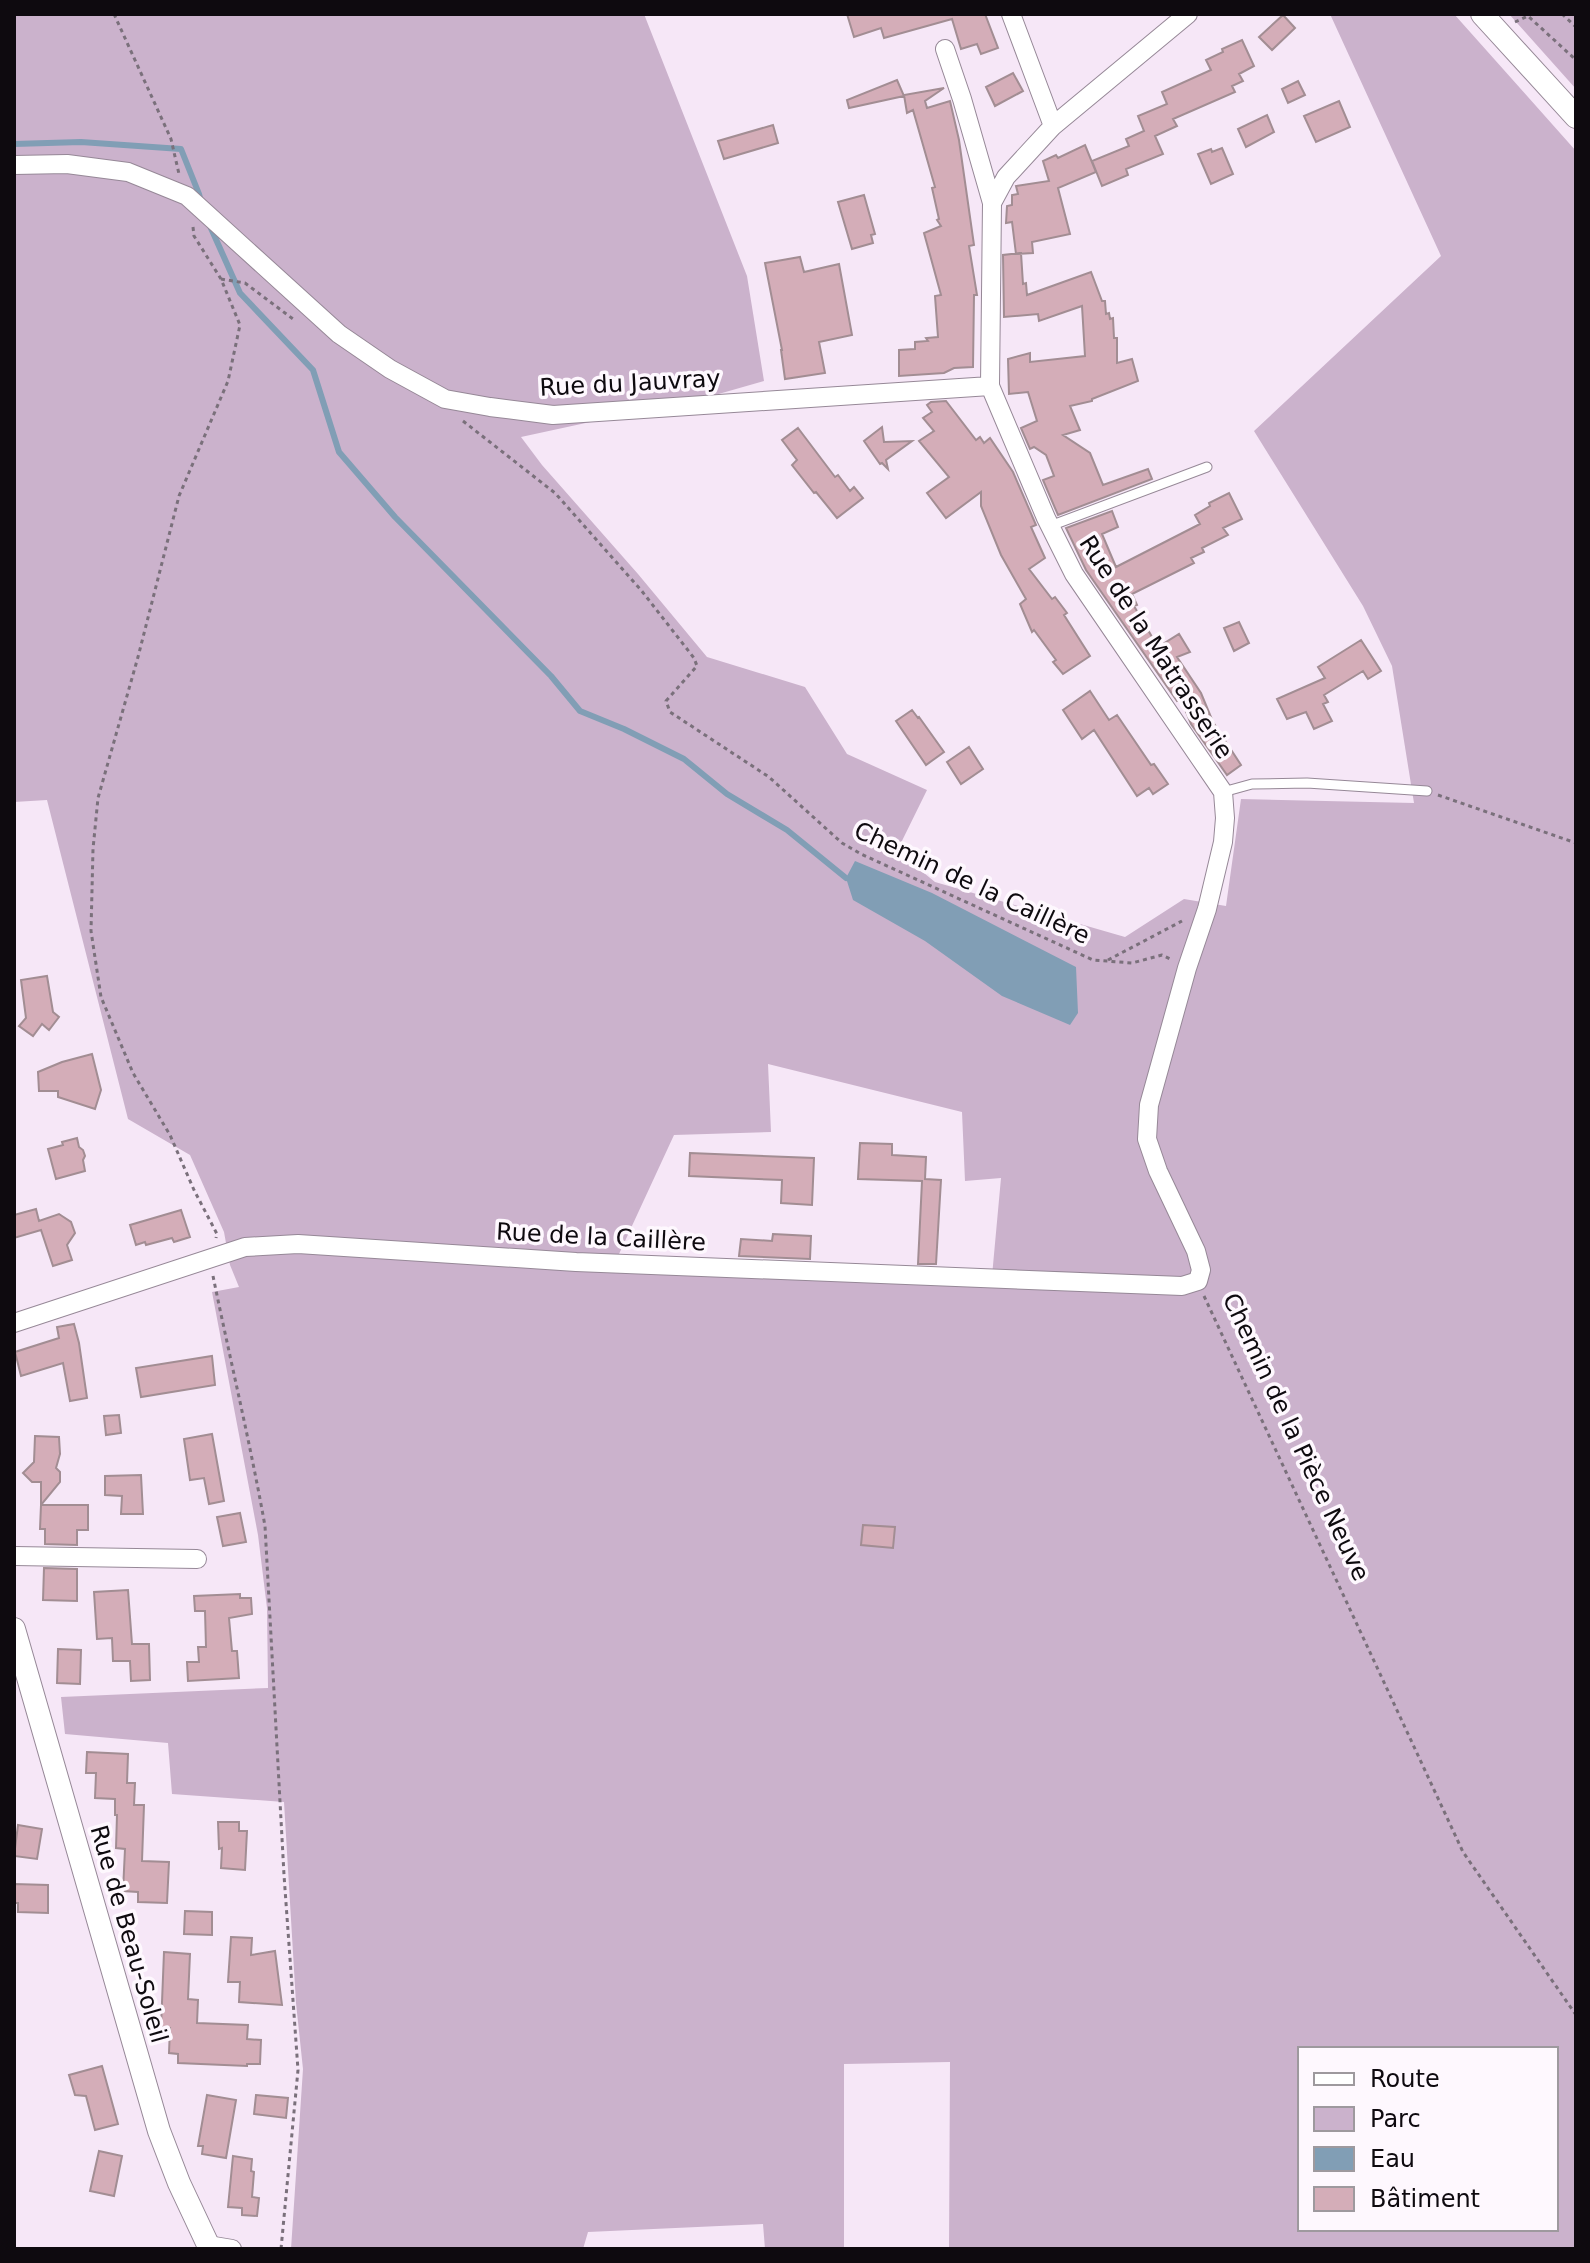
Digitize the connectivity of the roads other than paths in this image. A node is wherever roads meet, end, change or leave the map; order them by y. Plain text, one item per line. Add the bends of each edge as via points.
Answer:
1 (1011, 14) edge
2 (1188, 14) edge
3 (1482, 14) edge
4 (945, 49) dead end
5 (1576, 117) edge
6 (1053, 126) junction
7 (14, 165) edge
8 (992, 203) junction
9 (990, 386) junction
10 (1207, 467) dead end
11 (1050, 526) junction
12 (1427, 791) road end
13 (1223, 792) junction
14 (1198, 1281) joint
15 (14, 1323) edge
16 (14, 1556) edge
17 (197, 1559) dead end
18 (14, 1629) edge
19 (209, 2247) edge
20 (232, 2249) edge

1 - 6 street
2 - 6 street
3 - 5 street
4 - 8 street, Rue de la Matrasserie
6 - 8 street via 1006,177
7 - 9 street, Rue du Jauvray via 67,164 128,172 187,196 339,334 445,399 553,415
8 - 9 street, Rue de la Matrasserie
9 - 11 street, Rue de la Matrasserie
10 - 11 lane
11 - 13 street, Rue de la Matrasserie via 1074,574
12 - 13 lane via 1307,783 1252,784
13 - 14 street, Chemin de la Pièce Neuve via 1223,842 1149,1105 1147,1139 1196,1251
14 - 15 street, Rue de la Caillère via 1182,1286 576,1262 298,1244 245,1247
16 - 17 street
18 - 19 street, Rue de Beau-Soleil via 159,2131
19 - 20 street

